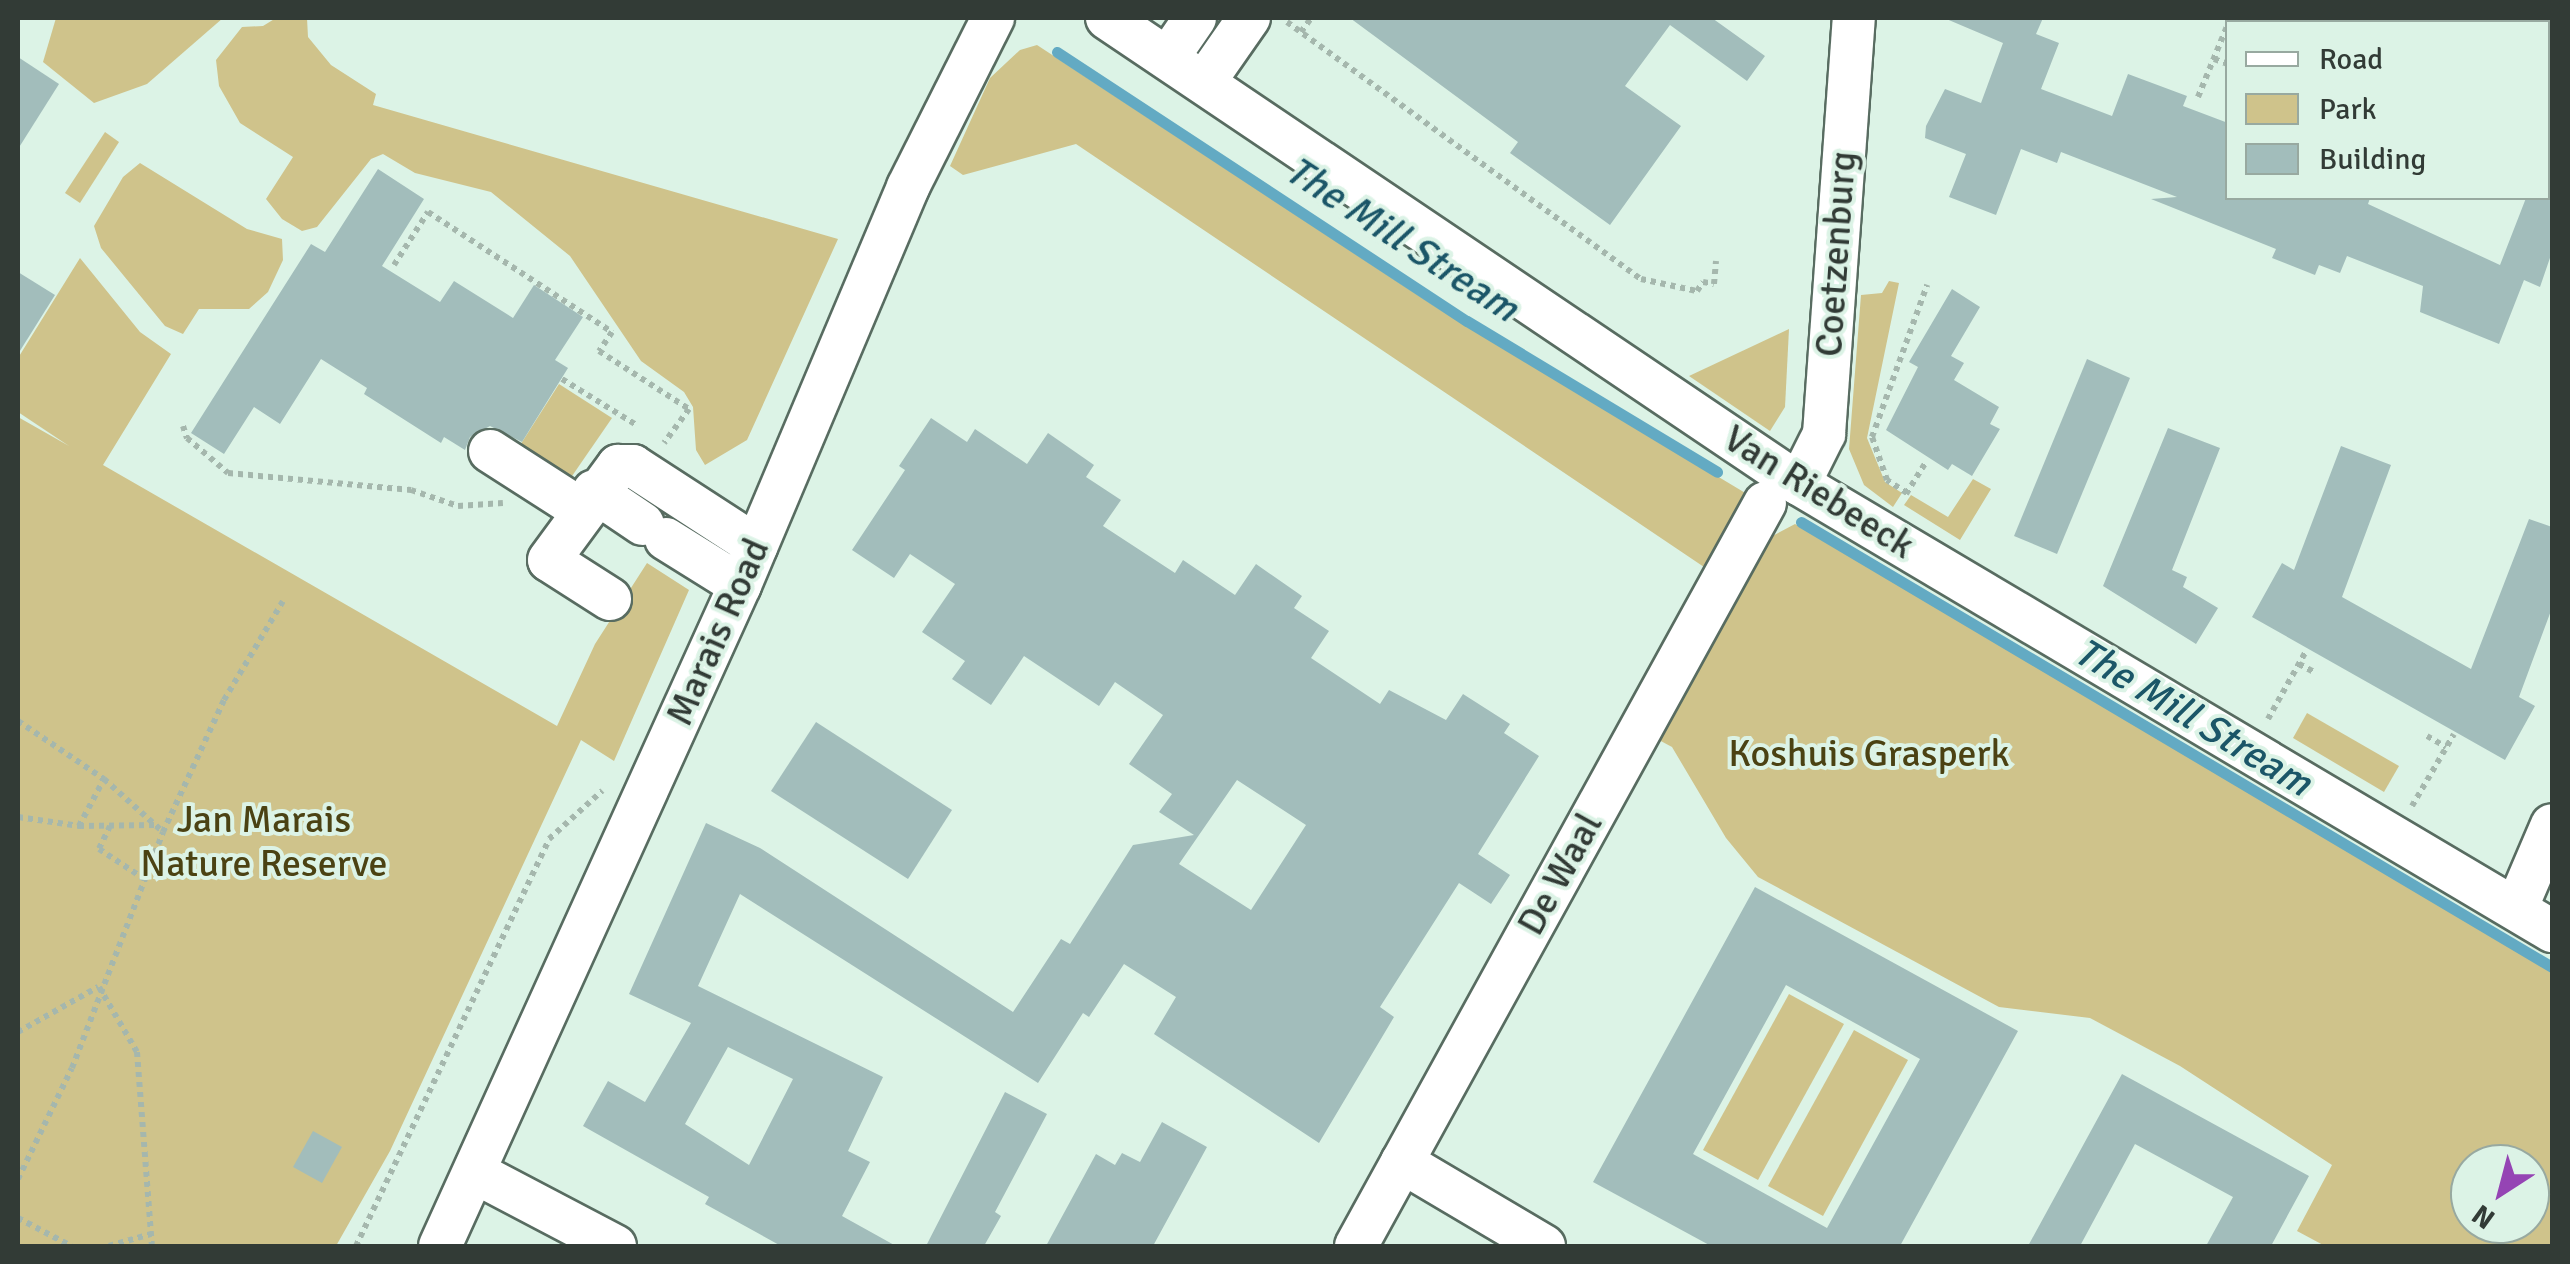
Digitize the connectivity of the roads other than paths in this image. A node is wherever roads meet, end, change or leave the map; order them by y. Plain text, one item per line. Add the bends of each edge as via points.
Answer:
1 (993, 18) edge
2 (1107, 18) edge
3 (1195, 18) edge
4 (1250, 18) edge
5 (1854, 18) edge
6 (1169, 56) junction
7 (1205, 81) junction
8 (493, 474) road end
9 (1782, 494) junction
10 (581, 511) junction
11 (756, 546) junction
12 (740, 585) junction
13 (610, 599) dead end
14 (2552, 825) edge
15 (2516, 909) junction
16 (2552, 931) edge
17 (1402, 1162) junction
18 (476, 1173) junction
19 (440, 1246) edge
20 (615, 1246) edge
21 (1356, 1246) edge
22 (1544, 1246) edge

1 - 11 street, Marais Road via 908,187
2 - 6 street, Van Riebeeck
3 - 6 street
4 - 7 street
5 - 9 street, Coetzenburg via 1824,434
6 - 7 street, Van Riebeeck
7 - 9 street, Van Riebeeck
8 - 10 street
9 - 15 street, Van Riebeeck
9 - 17 street, De Waal
10 - 11 street via 611,469 633,466
10 - 12 street via 655,532
10 - 13 street via 549,560
11 - 12 street, Marais Road
12 - 18 street, Marais Road
14 - 15 street
15 - 16 street, Van Riebeeck
17 - 21 street, De Waal
17 - 22 street
18 - 19 street, Marais Road
18 - 20 street

